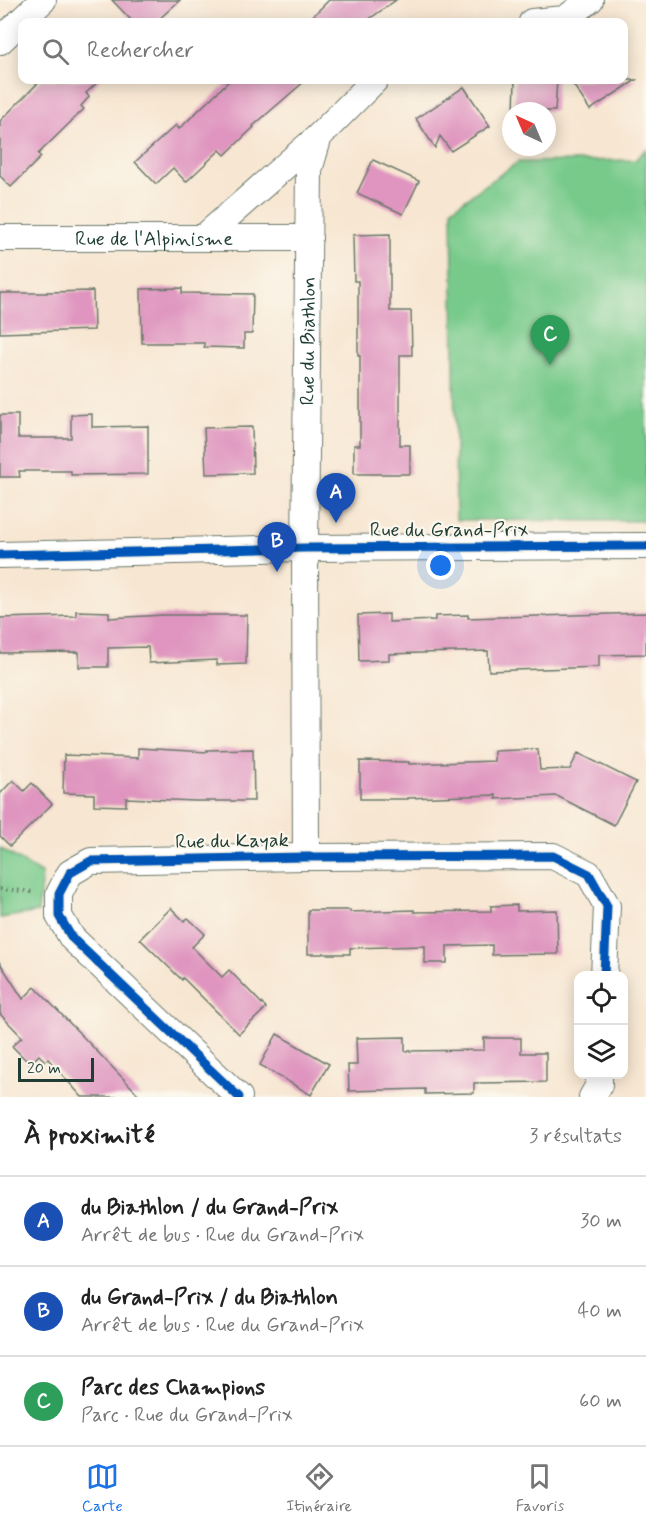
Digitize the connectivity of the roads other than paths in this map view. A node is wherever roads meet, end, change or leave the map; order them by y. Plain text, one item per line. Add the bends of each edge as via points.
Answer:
1 (43, 0) edge
2 (590, 0) edge
3 (24, 18) edge
4 (568, 18) edge
5 (18, 24) edge
6 (0, 41) edge
7 (371, 84) edge
8 (319, 136) junction
9 (0, 238) edge
10 (203, 238) junction
11 (309, 238) junction
12 (646, 546) edge
13 (304, 548) junction
14 (0, 555) edge
15 (306, 857) junction
16 (604, 971) edge
17 (600, 1079) edge
18 (239, 1097) edge
19 (592, 1097) edge

1 - 3 street
2 - 4 street
5 - 6 street
7 - 8 street, Rue du Biathlon
8 - 10 street, Rue du Biathlon
8 - 11 street, Rue du Biathlon via 309,170
9 - 10 street, Rue de l'Alpinisme
10 - 11 street, Rue de l'Alpinisme
11 - 13 street, Rue du Biathlon
12 - 13 street, Rue du Grand-Prix
13 - 14 street, Rue du Grand-Prix
13 - 15 street, Rue du Kayak
15 - 16 street, Rue du Kayak via 553,856 589,874 607,906
15 - 18 street, Rue du Kayak via 91,861 70,873 59,894 59,916 72,938
17 - 19 street

